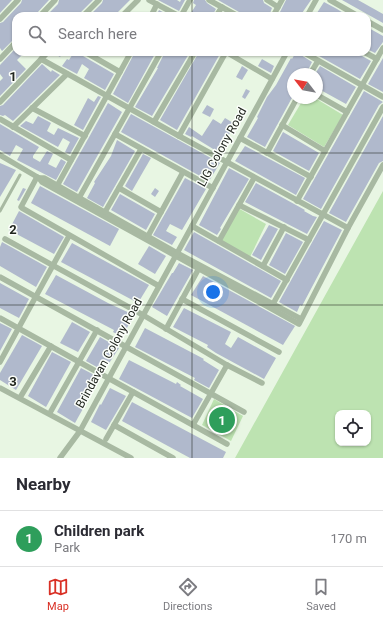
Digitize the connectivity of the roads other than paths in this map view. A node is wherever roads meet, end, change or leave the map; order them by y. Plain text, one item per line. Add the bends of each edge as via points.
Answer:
1 (18, 0) edge
2 (55, 0) edge
3 (99, 0) edge
4 (138, 0) edge
5 (149, 0) edge
6 (190, 0) edge
7 (209, 0) edge
8 (267, 0) edge
9 (282, 0) edge
10 (316, 0) edge
11 (330, 0) edge
12 (157, 4) junction
13 (222, 7) junction
14 (278, 7) junction
15 (44, 12) edge
16 (87, 12) edge
17 (126, 12) edge
18 (153, 12) edge
19 (172, 12) edge
20 (182, 12) edge
21 (219, 12) edge
22 (231, 12) edge
23 (275, 12) edge
24 (309, 12) edge
25 (351, 12) edge
26 (0, 19) edge
27 (371, 23) edge
28 (383, 30) edge
29 (12, 46) edge
30 (383, 48) edge
31 (1, 56) edge
32 (44, 56) edge
33 (94, 56) edge
34 (129, 56) edge
35 (159, 56) edge
36 (193, 56) edge
37 (224, 56) edge
38 (233, 56) edge
39 (285, 56) edge
40 (310, 56) edge
41 (371, 56) edge
42 (41, 59) junction
43 (377, 59) junction
44 (318, 61) junction
45 (314, 68) edge
46 (120, 72) junction
47 (67, 74) junction
48 (272, 79) junction
49 (362, 85) junction
50 (107, 96) junction
51 (383, 97) edge
52 (323, 98) edge
53 (0, 102) edge
54 (294, 104) edge
55 (383, 107) edge
56 (32, 108) junction
57 (129, 109) junction
58 (347, 112) junction
59 (0, 119) edge
60 (154, 122) junction
61 (282, 125) junction
62 (13, 127) junction
63 (115, 134) junction
64 (85, 136) junction
65 (179, 136) junction
66 (240, 138) junction
67 (141, 149) junction
68 (325, 151) junction
69 (267, 153) junction
70 (0, 155) edge
71 (71, 160) junction
72 (227, 162) junction
73 (383, 165) edge
74 (183, 172) junction
75 (20, 175) dead end
76 (38, 177) junction
77 (311, 177) junction
78 (254, 178) junction
79 (57, 186) junction
80 (119, 188) junction
81 (213, 188) junction
82 (79, 198) junction
83 (297, 201) junction
84 (239, 205) junction
85 (0, 211) edge
86 (105, 212) junction
87 (161, 212) junction
88 (323, 215) junction
89 (192, 226) junction
90 (284, 227) junction
91 (348, 228) junction
92 (70, 236) junction
93 (148, 236) junction
94 (5, 239) dead end
95 (309, 240) junction
96 (219, 241) junction
97 (176, 255) junction
98 (53, 266) junction
99 (263, 266) junction
100 (198, 270) junction
101 (0, 277) edge
102 (286, 280) junction
103 (159, 286) junction
104 (36, 297) junction
105 (182, 299) junction
106 (273, 304) junction
107 (143, 314) junction
108 (0, 318) edge
109 (301, 319) junction
110 (19, 328) junction
111 (166, 329) junction
112 (98, 330) junction
113 (50, 346) junction
114 (126, 347) junction
115 (279, 352) dead end
116 (0, 360) edge
117 (80, 362) junction
118 (227, 365) junction
119 (108, 378) junction
120 (262, 383) dead end
121 (0, 388) edge
122 (134, 392) junction
123 (211, 394) junction
124 (21, 396) dead end
125 (51, 411) dead end
126 (244, 412) dead end
127 (193, 425) junction
128 (114, 426) junction
129 (80, 430) junction
130 (106, 439) dead end
131 (227, 444) dead end
132 (60, 458) edge
133 (131, 458) edge
134 (173, 458) edge

1 - 26 street
2 - 15 street
3 - 16 street
4 - 17 street
5 - 12 street
6 - 20 street
7 - 13 street
8 - 14 street
9 - 14 street
10 - 24 street
11 - 25 street
12 - 18 street
12 - 19 street
13 - 21 street
13 - 22 street
14 - 23 street
27 - 28 street
29 - 31 street
30 - 43 street
32 - 42 street
33 - 46 street
34 - 46 street
35 - 57 street
36 - 60 street
37 - 65 street
38 - 48 street
39 - 48 street, LIG Colony Road
40 - 44 street
41 - 43 street
42 - 47 street
42 - 53 street
43 - 49 street
44 - 45 street
44 - 49 street
46 - 50 street
47 - 50 street
47 - 56 street
48 - 66 street, LIG Colony Road
49 - 51 street
49 - 58 street
50 - 57 street
50 - 64 street
52 - 58 street
54 - 61 street
55 - 88 street
56 - 62 street
56 - 64 street
57 - 60 street
57 - 63 street
58 - 68 street
59 - 62 street
60 - 65 street
61 - 68 street
61 - 69 street
62 - 71 street
63 - 67 street
63 - 82 street
64 - 71 street
65 - 72 street
66 - 69 street
66 - 72 street, LIG Colony Road
67 - 74 street
67 - 80 street
68 - 77 street
69 - 77 street
70 - 76 street
71 - 79 street
72 - 78 street
72 - 81 street, LIG Colony Road
73 - 91 street
74 - 81 street
74 - 87 street
75 - 85 lane
76 - 79 street
76 - 92 street via 21,207
76 - 97 street via 42,182
77 - 83 street
78 - 83 street
78 - 84 street
79 - 82 street
80 - 86 street
80 - 87 street
81 - 89 street, LIG Colony Road
82 - 86 street
83 - 88 street
84 - 90 street
84 - 96 street
86 - 93 street
87 - 93 street
88 - 91 street
88 - 95 street
89 - 96 street
89 - 97 street, LIG Colony Road
90 - 95 street
90 - 99 street
91 - 109 street
92 - 98 street
92 - 103 street
93 - 97 street
94 - 98 street
95 - 102 street
96 - 99 street
97 - 100 street
97 - 103 street, Brindavan Colony Road
97 - 106 street
98 - 104 street
98 - 107 street
99 - 102 street
100 - 105 street
100 - 109 street via 298,324
101 - 104 street
102 - 106 street
103 - 107 street, Brindavan Colony Road
104 - 110 street
104 - 112 street
105 - 111 street
105 - 115 street
106 - 109 street
107 - 111 street
107 - 114 street, Brindavan Colony Road
108 - 110 street
110 - 113 street
110 - 116 street
111 - 118 street
112 - 114 street
112 - 117 street
113 - 117 street
113 - 124 street
114 - 119 street, Brindavan Colony Road
114 - 123 street
117 - 119 street
117 - 125 street
118 - 120 street
118 - 123 street
119 - 122 street
119 - 129 street, Brindavan Colony Road
121 - 129 street
122 - 127 street
122 - 128 street
123 - 126 street
123 - 127 street
127 - 131 street
128 - 130 street
128 - 134 street
129 - 132 street, Brindavan Colony Road
129 - 133 street

